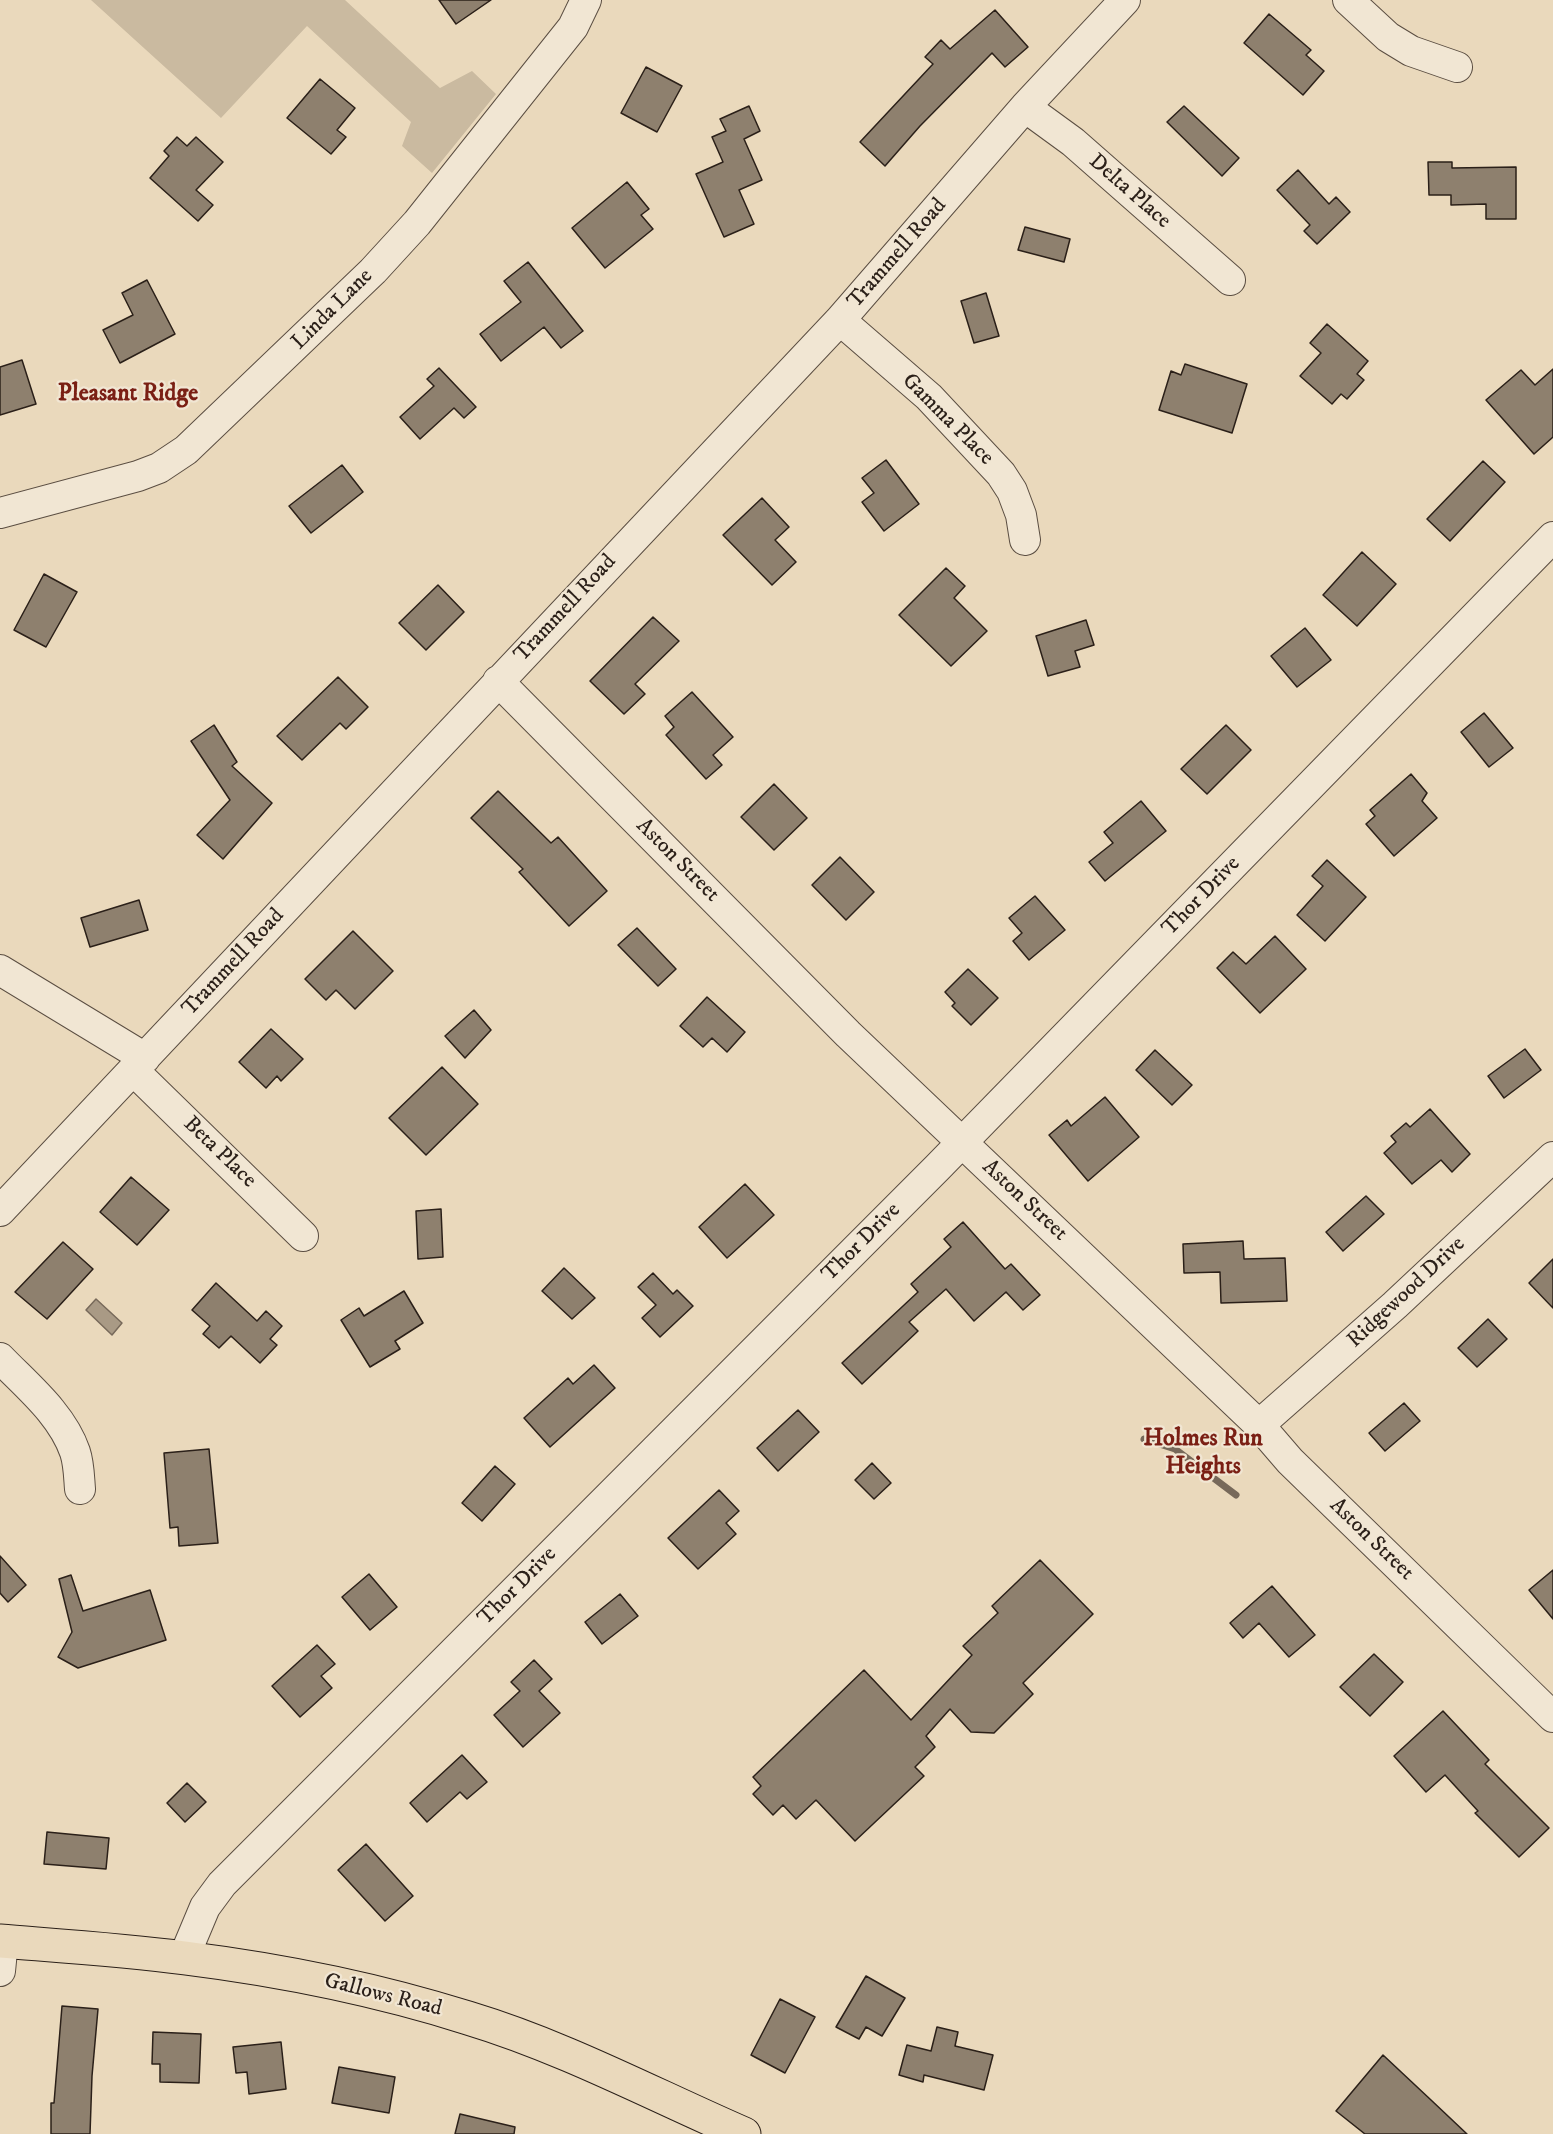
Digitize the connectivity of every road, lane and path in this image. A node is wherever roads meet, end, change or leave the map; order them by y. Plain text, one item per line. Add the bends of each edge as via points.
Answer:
1 (586, 0) edge
2 (1125, 0) edge
3 (1348, 0) edge
4 (1457, 67) dead end
5 (1025, 107) junction
6 (1230, 280) dead end
7 (840, 320) junction
8 (0, 513) edge
9 (1553, 537) edge
10 (1025, 540) dead end
11 (498, 681) junction
12 (0, 970) edge
13 (140, 1064) junction
14 (961, 1142) junction
15 (1553, 1158) edge
16 (0, 1211) edge
17 (303, 1236) dead end
18 (0, 1358) edge
19 (1259, 1425) junction
20 (80, 1489) dead end
21 (1553, 1717) edge
22 (1, 1951) edge
23 (184, 1958) junction
24 (742, 2134) edge

1 - 8 street, Linda Lane via 573,27 417,223 373,271 186,450 138,476
2 - 5 street, Trammell Road
3 - 4 street via 1388,37 1411,51
5 - 6 street, Delta Place via 1073,142
5 - 7 street, Trammell Road
7 - 10 street, Gamma Place via 928,398 1001,474 1021,515
7 - 11 street, Trammell Road
9 - 14 street, Thor Drive
11 - 13 street, Trammell Road
11 - 14 street, Aston Street via 848,1034
12 - 13 street, Beta Place
13 - 16 street, Trammell Road
13 - 17 street, Beta Place
14 - 19 street, Aston Street
14 - 23 street, Thor Drive via 222,1884 205,1907
15 - 19 street, Ridgewood Drive via 1387,1313
18 - 20 street via 67,1432 76,1454
19 - 21 street, Aston Street via 1290,1461
22 - 23 main road, Gallows Road
23 - 24 main road, Gallows Road via 382,1993 470,2018 538,2042

